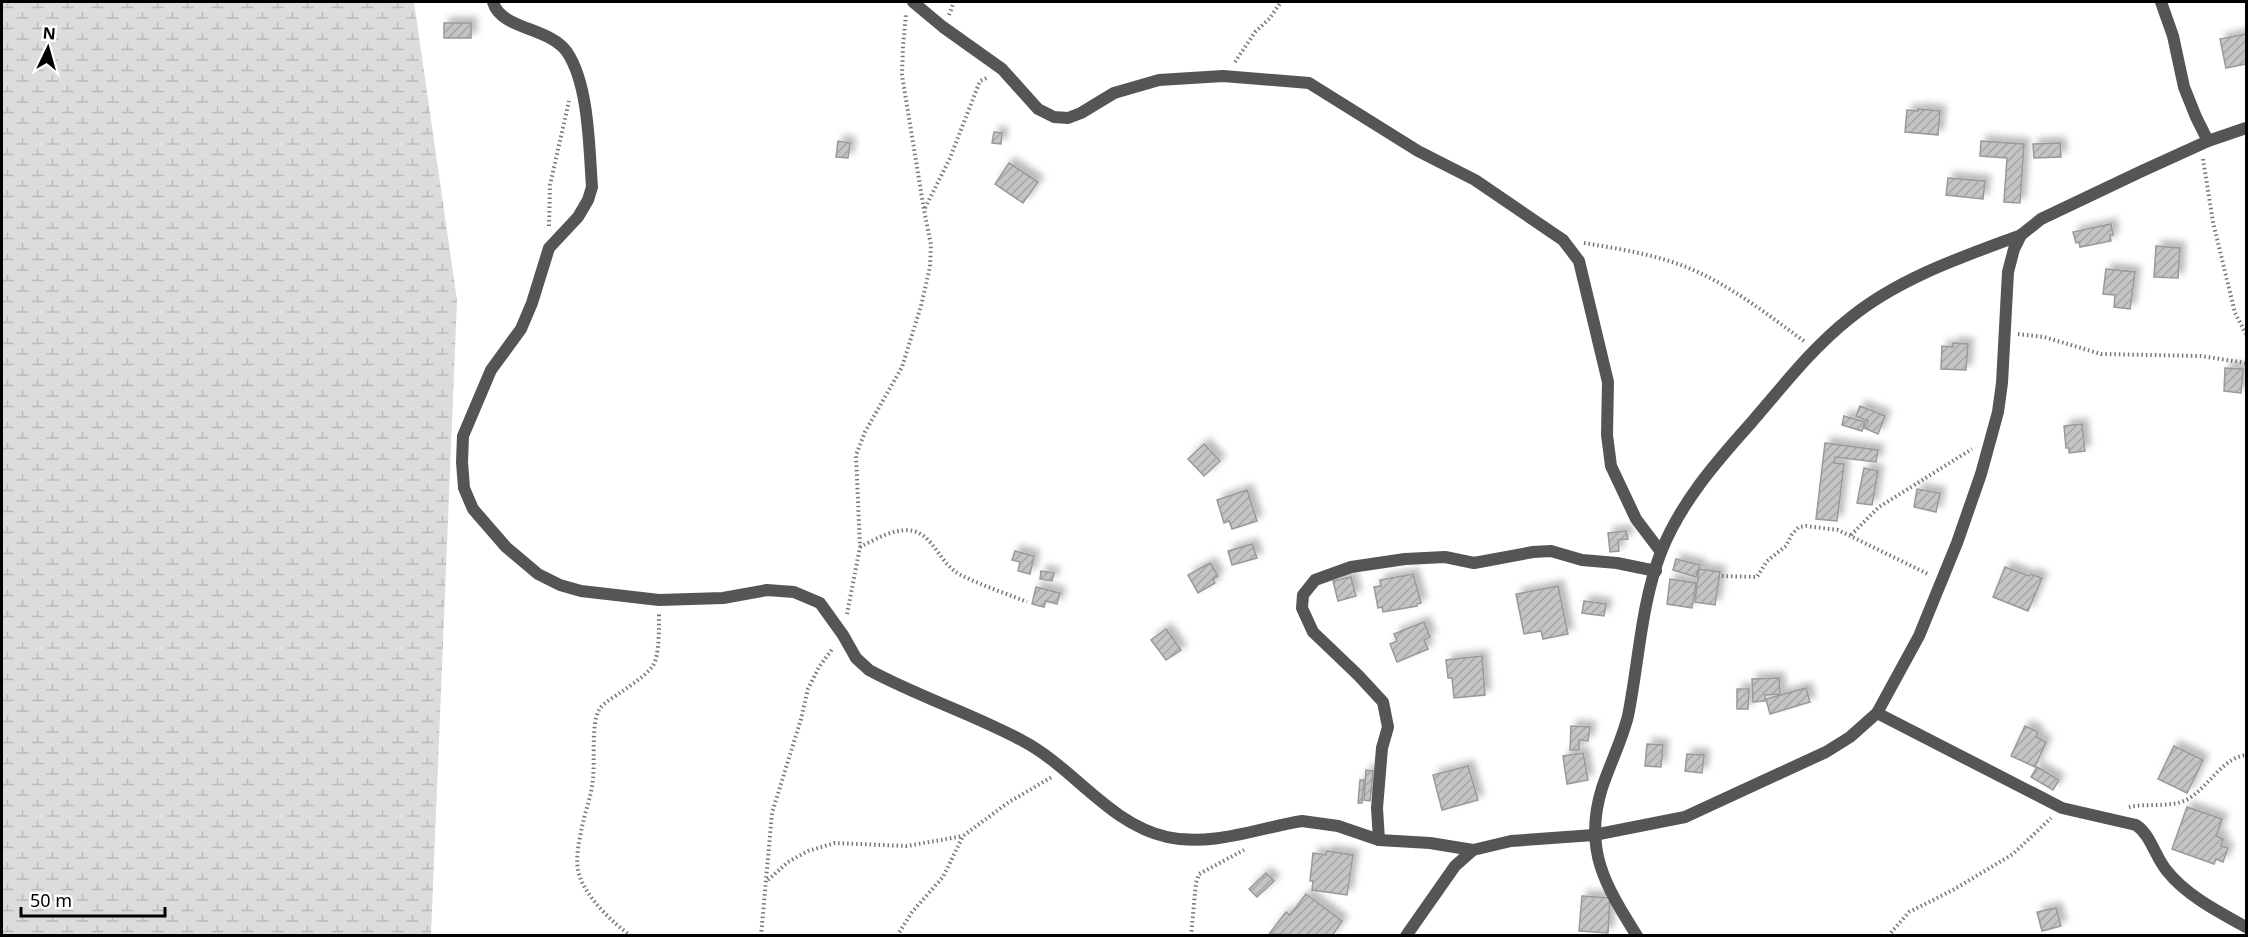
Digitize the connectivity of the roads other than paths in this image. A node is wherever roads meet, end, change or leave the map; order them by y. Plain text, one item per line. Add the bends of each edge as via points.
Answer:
1 (493, 2) edge
2 (2161, 2) edge
3 (910, 6) edge
4 (2247, 128) edge
5 (2205, 142) junction
6 (2021, 236) junction
7 (1661, 552) junction
8 (1656, 571) junction
9 (1876, 713) junction
10 (1594, 835) junction
11 (1379, 840) junction
12 (1473, 850) junction
13 (2247, 927) edge
14 (1406, 936) edge
15 (1637, 936) edge

1 - 11 street via 505,17 552,38 566,51 580,76 592,187 578,217 549,248 521,329 491,370 463,436 464,488 473,509 507,547 538,574 581,591 659,600 723,598 767,590 794,592 820,603 856,658 869,670 1024,741 1104,804 1130,822 1158,834 1204,840 1302,821 1338,826
2 - 5 street via 2184,87
3 - 7 street via 1002,69 1038,109 1054,117 1068,118 1114,93 1159,80 1223,76 1309,83 1418,151 1475,180 1563,240 1579,261 1608,382 1611,466 1636,519
4 - 5 street
5 - 6 street via 2041,219
6 - 7 street via 1941,265 1851,317 1814,350 1710,469 1682,510
6 - 9 street via 2008,272 2002,383 1982,474 1919,636
7 - 8 street
8 - 10 street via 1627,717 1602,789
8 - 11 street via 1582,560 1551,551 1474,563 1436,557 1405,559 1351,567 1315,580 1303,595 1302,608 1313,632 1383,702 1388,727 1382,748 1377,808
9 - 10 street via 1826,752 1685,817
9 - 13 street via 2062,808 2136,825 2144,831 2169,874 2206,904
10 - 12 street via 1511,841
10 - 15 street via 1602,875
11 - 12 street
12 - 14 street via 1455,866

